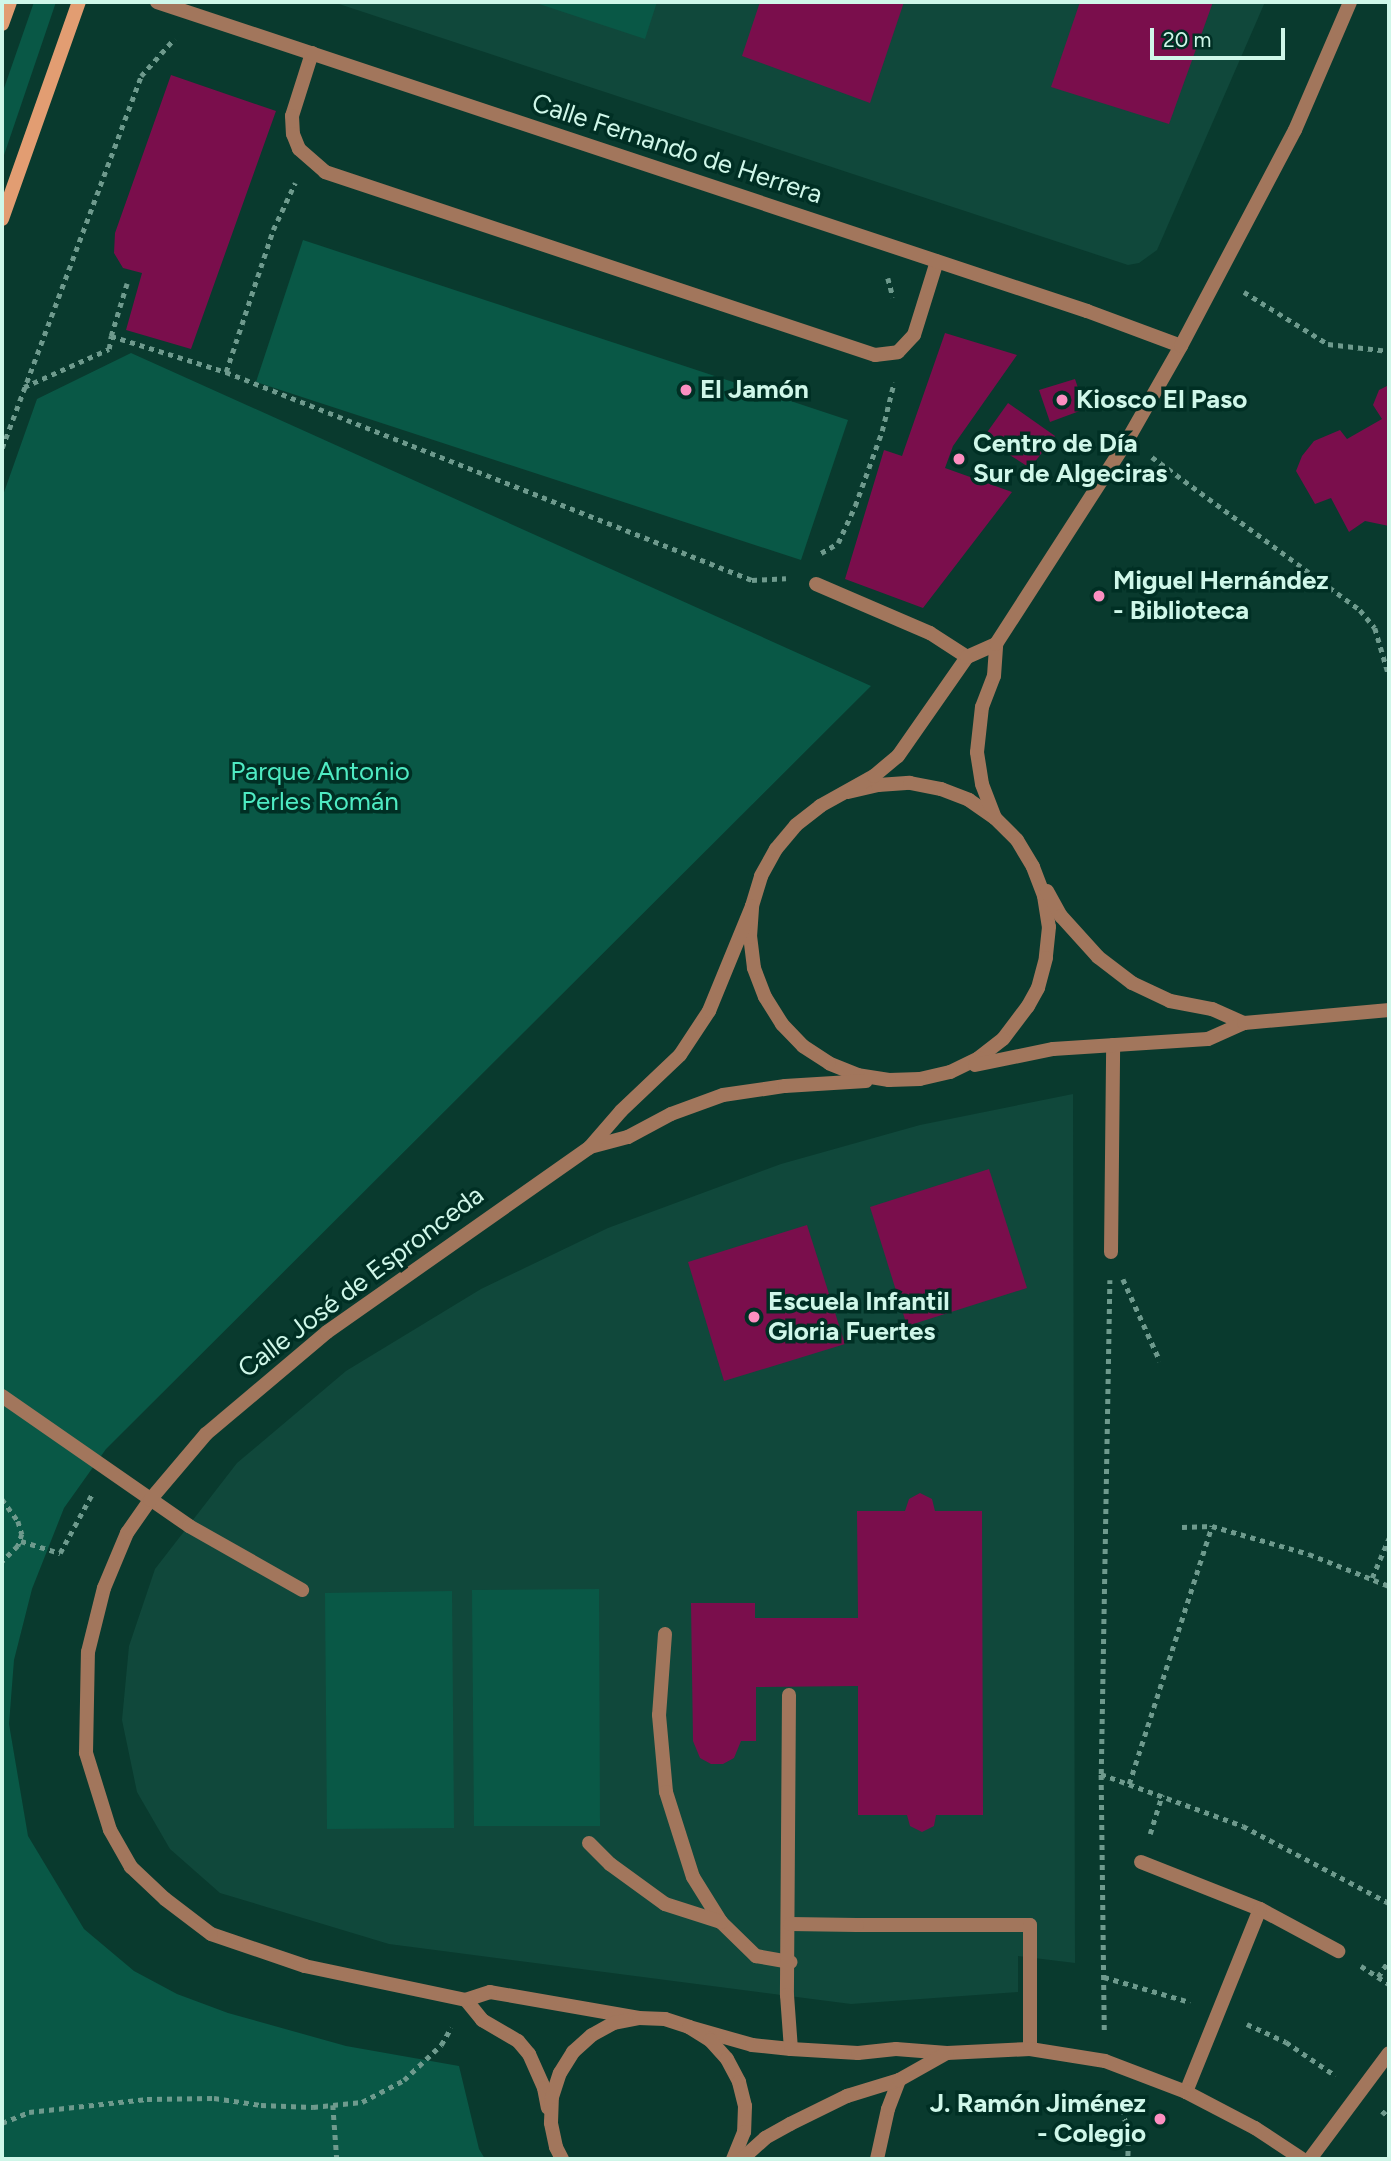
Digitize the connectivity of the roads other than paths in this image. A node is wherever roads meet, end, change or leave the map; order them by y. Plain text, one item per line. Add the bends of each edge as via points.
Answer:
1 (10, 2) edge
2 (79, 2) edge
3 (157, 2) edge
4 (1350, 2) edge
5 (2, 24) edge
6 (312, 53) junction
7 (2, 219) edge
8 (937, 261) junction
9 (1181, 346) junction
10 (816, 584) dead end
11 (996, 644) junction
12 (967, 657) junction
13 (848, 792) junction
14 (995, 818) junction
15 (1034, 867) junction
16 (752, 906) junction
17 (1389, 1010) edge
18 (1244, 1023) junction
19 (1113, 1045) junction
20 (950, 1072) junction
21 (889, 1080) junction
22 (589, 1148) junction
23 (1111, 1252) road end
24 (2, 1396) edge
25 (150, 1500) junction
26 (302, 1590) dead end
27 (665, 1634) dead end
28 (789, 1695) dead end
29 (589, 1843) dead end
30 (1141, 1862) road end
31 (1260, 1909) junction
32 (721, 1922) junction
33 (790, 1924) junction
34 (1338, 1951) dead end
35 (790, 1962) junction
36 (466, 2000) junction
37 (639, 2018) junction
38 (689, 2027) junction
39 (791, 2049) junction
40 (1030, 2049) junction
41 (947, 2053) junction
42 (1389, 2053) edge
43 (900, 2080) junction
44 (1186, 2092) junction
45 (551, 2123) junction
46 (562, 2159) edge
47 (733, 2159) edge
48 (742, 2159) edge
49 (877, 2159) edge
50 (1302, 2159) edge
51 (1310, 2159) edge

1 - 5 main road
2 - 7 main road
3 - 6 street, Calle Fernando de Herrera
4 - 9 street via 1295,130
6 - 8 street, Calle Fernando de Herrera
6 - 8 street via 292,117 299,149 325,172 875,355 898,352 914,335
8 - 9 street, Calle Fernando de Herrera
9 - 11 street via 1128,439
10 - 12 street via 930,633
11 - 12 street
11 - 14 street via 994,676 982,706 977,752 982,784
12 - 13 street via 898,756
13 - 14 street via 910,783 970,800
13 - 16 street via 796,825 761,876
14 - 15 street
15 - 18 street via 1061,916 1098,957 1132,983 1170,1001 1212,1009
15 - 20 street via 1049,927 1038,988 1003,1039
16 - 21 street via 754,968 782,1024 803,1046 829,1063 858,1075
16 - 22 street, Calle José de Espronceda via 733,960 688,1044
17 - 18 street
18 - 19 street via 1208,1039
19 - 20 street via 1006,1056
19 - 23 street
20 - 21 street
21 - 22 street, Calle José de Espronceda via 723,1095 671,1114 628,1137
22 - 25 street, Calle José de Espronceda via 327,1332 206,1434
24 - 25 street
25 - 26 street
25 - 36 street, Calle José de Espronceda via 127,1533 104,1588 88,1652 84,1722 86,1753 110,1830 131,1867 211,1934 305,1966
27 - 32 street via 659,1715 666,1792 693,1877
28 - 33 street
29 - 32 street via 665,1904
30 - 31 street
31 - 34 street
31 - 44 street
32 - 35 street via 756,1956
33 - 35 street
33 - 40 street via 1030,1925
35 - 39 street
36 - 37 street, Calle José de Espronceda via 490,1992
36 - 45 street via 482,2020 518,2041 529,2054 544,2088
37 - 38 street, Calle José de Espronceda via 665,2019
37 - 45 street via 614,2023 573,2052 559,2073
38 - 39 street, Calle José de Espronceda via 752,2045
38 - 47 street via 710,2040 740,2082 744,2132
39 - 41 street, Calle José de Espronceda
40 - 41 street, Calle José de Espronceda
40 - 44 street, Calle José de Espronceda via 1105,2061
41 - 43 street
42 - 51 street
43 - 48 street via 847,2096 801,2118 765,2138
43 - 49 street
44 - 50 street, Calle José de Espronceda
45 - 46 street

